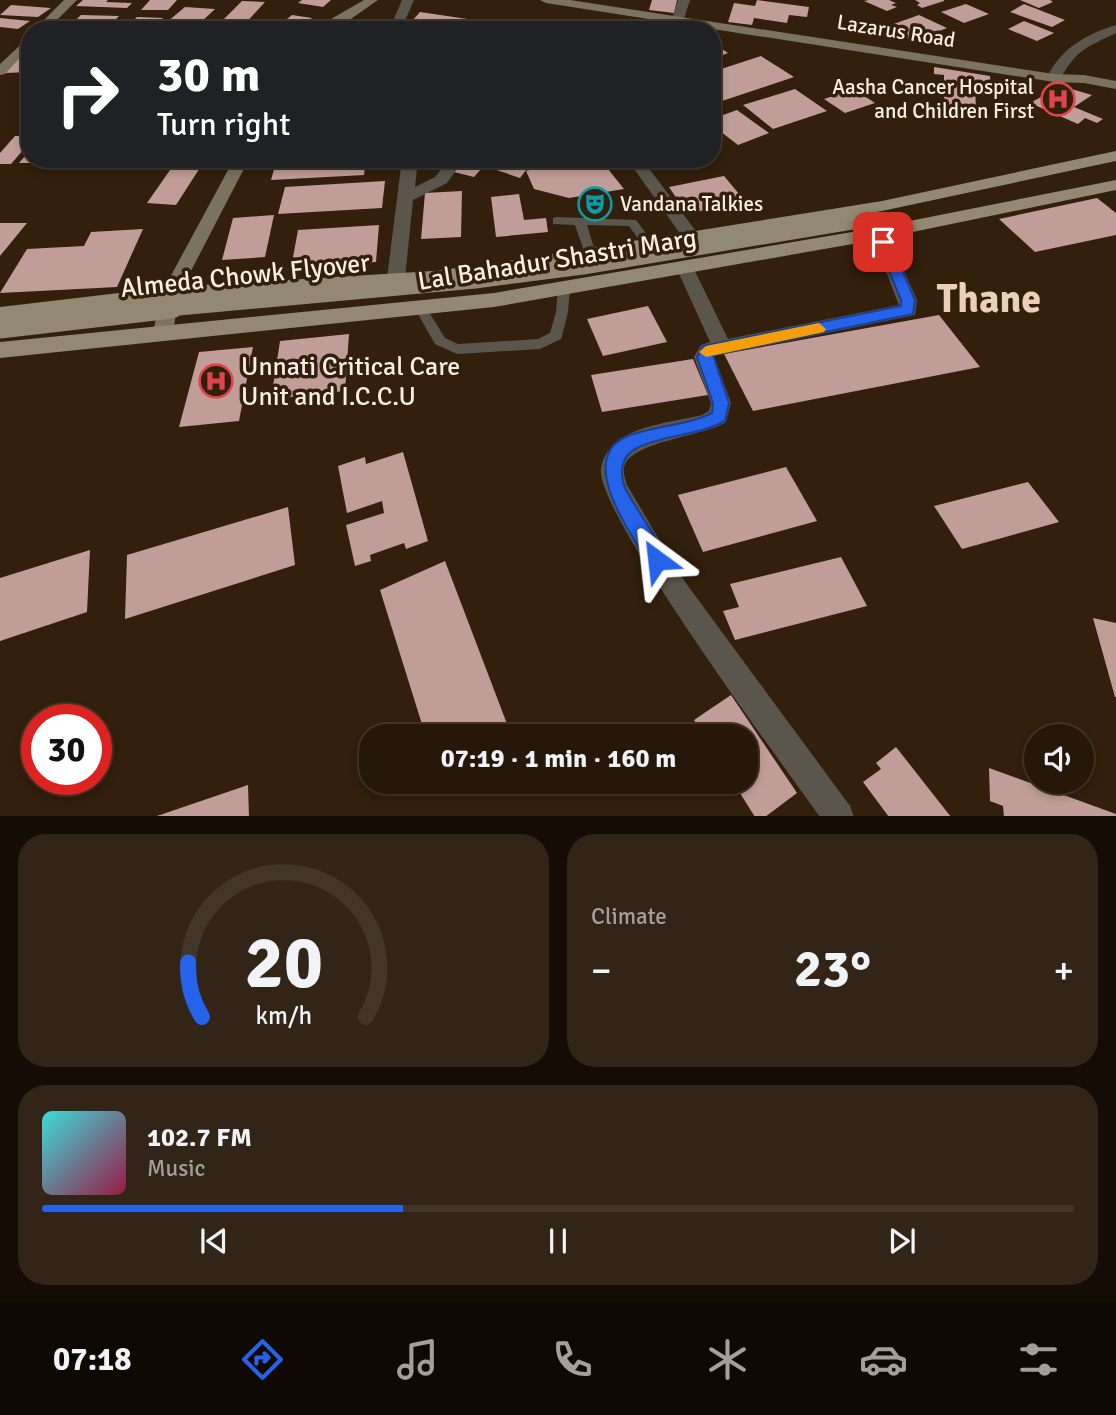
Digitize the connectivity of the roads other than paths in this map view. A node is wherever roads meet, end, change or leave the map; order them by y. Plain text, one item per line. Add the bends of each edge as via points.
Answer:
1 (71, 0) edge
2 (372, 0) edge
3 (408, 0) edge
4 (546, 0) edge
5 (684, 0) edge
6 (678, 19) junction
7 (49, 21) edge
8 (337, 21) edge
9 (399, 21) edge
10 (691, 21) edge
11 (721, 26) edge
12 (1116, 29) edge
13 (21, 49) edge
14 (0, 71) edge
15 (1054, 78) junction
16 (1116, 85) edge
17 (1116, 95) edge
18 (1116, 156) edge
19 (237, 168) edge
20 (409, 168) edge
21 (450, 168) edge
22 (641, 168) edge
23 (1116, 169) edge
24 (1116, 185) edge
25 (405, 197) junction
26 (557, 221) dead end
27 (580, 222) junction
28 (879, 233) junction
29 (692, 238) junction
30 (649, 244) junction
31 (590, 254) junction
32 (685, 267) junction
33 (433, 277) junction
34 (396, 278) junction
35 (564, 288) junction
36 (170, 294) junction
37 (427, 307) junction
38 (0, 314) edge
39 (0, 328) edge
40 (163, 333) junction
41 (723, 348) junction
42 (0, 350) edge
43 (838, 816) edge

1 - 7 main road
2 - 8 main road
3 - 9 street
4 - 6 main road, Lazarus Road
5 - 6 street
6 - 10 main road, Lazarus Road
11 - 15 main road, Lazarus Road
12 - 15 street via 1066,54
13 - 14 main road
15 - 16 main road, Lazarus Road
15 - 17 main road
18 - 29 main road, Lal Bahadur Shastri Marg via 1034,176
19 - 36 main road
20 - 25 street
21 - 25 street via 441,180
22 - 29 street
23 - 39 main road, Almeda Chowk Flyover, bridge via 858,220 583,266
24 - 28 main road, Lal Bahadur Shastri Marg
25 - 34 street
26 - 27 lane
27 - 30 lane via 632,223
27 - 31 lane
28 - 32 main road, Lal Bahadur Shastri Marg
28 - 41 street via 908,300 908,310
29 - 30 main road, Lal Bahadur Shastri Marg
30 - 31 main road, Lal Bahadur Shastri Marg
31 - 33 main road, Lal Bahadur Shastri Marg
32 - 35 main road, Lal Bahadur Shastri Marg
32 - 41 street
33 - 34 main road, Lal Bahadur Shastri Marg
33 - 37 main road
34 - 36 main road, Lal Bahadur Shastri Marg
35 - 37 main road, Lal Bahadur Shastri Marg
35 - 37 lane via 556,335 540,344 457,349 440,341
36 - 38 main road, Lal Bahadur Shastri Marg
36 - 40 main road
37 - 40 main road, Lal Bahadur Shastri Marg
40 - 42 main road, Lal Bahadur Shastri Marg
41 - 43 street via 704,354 721,403 719,416 708,423 631,442 618,454 612,470 616,488 671,584

